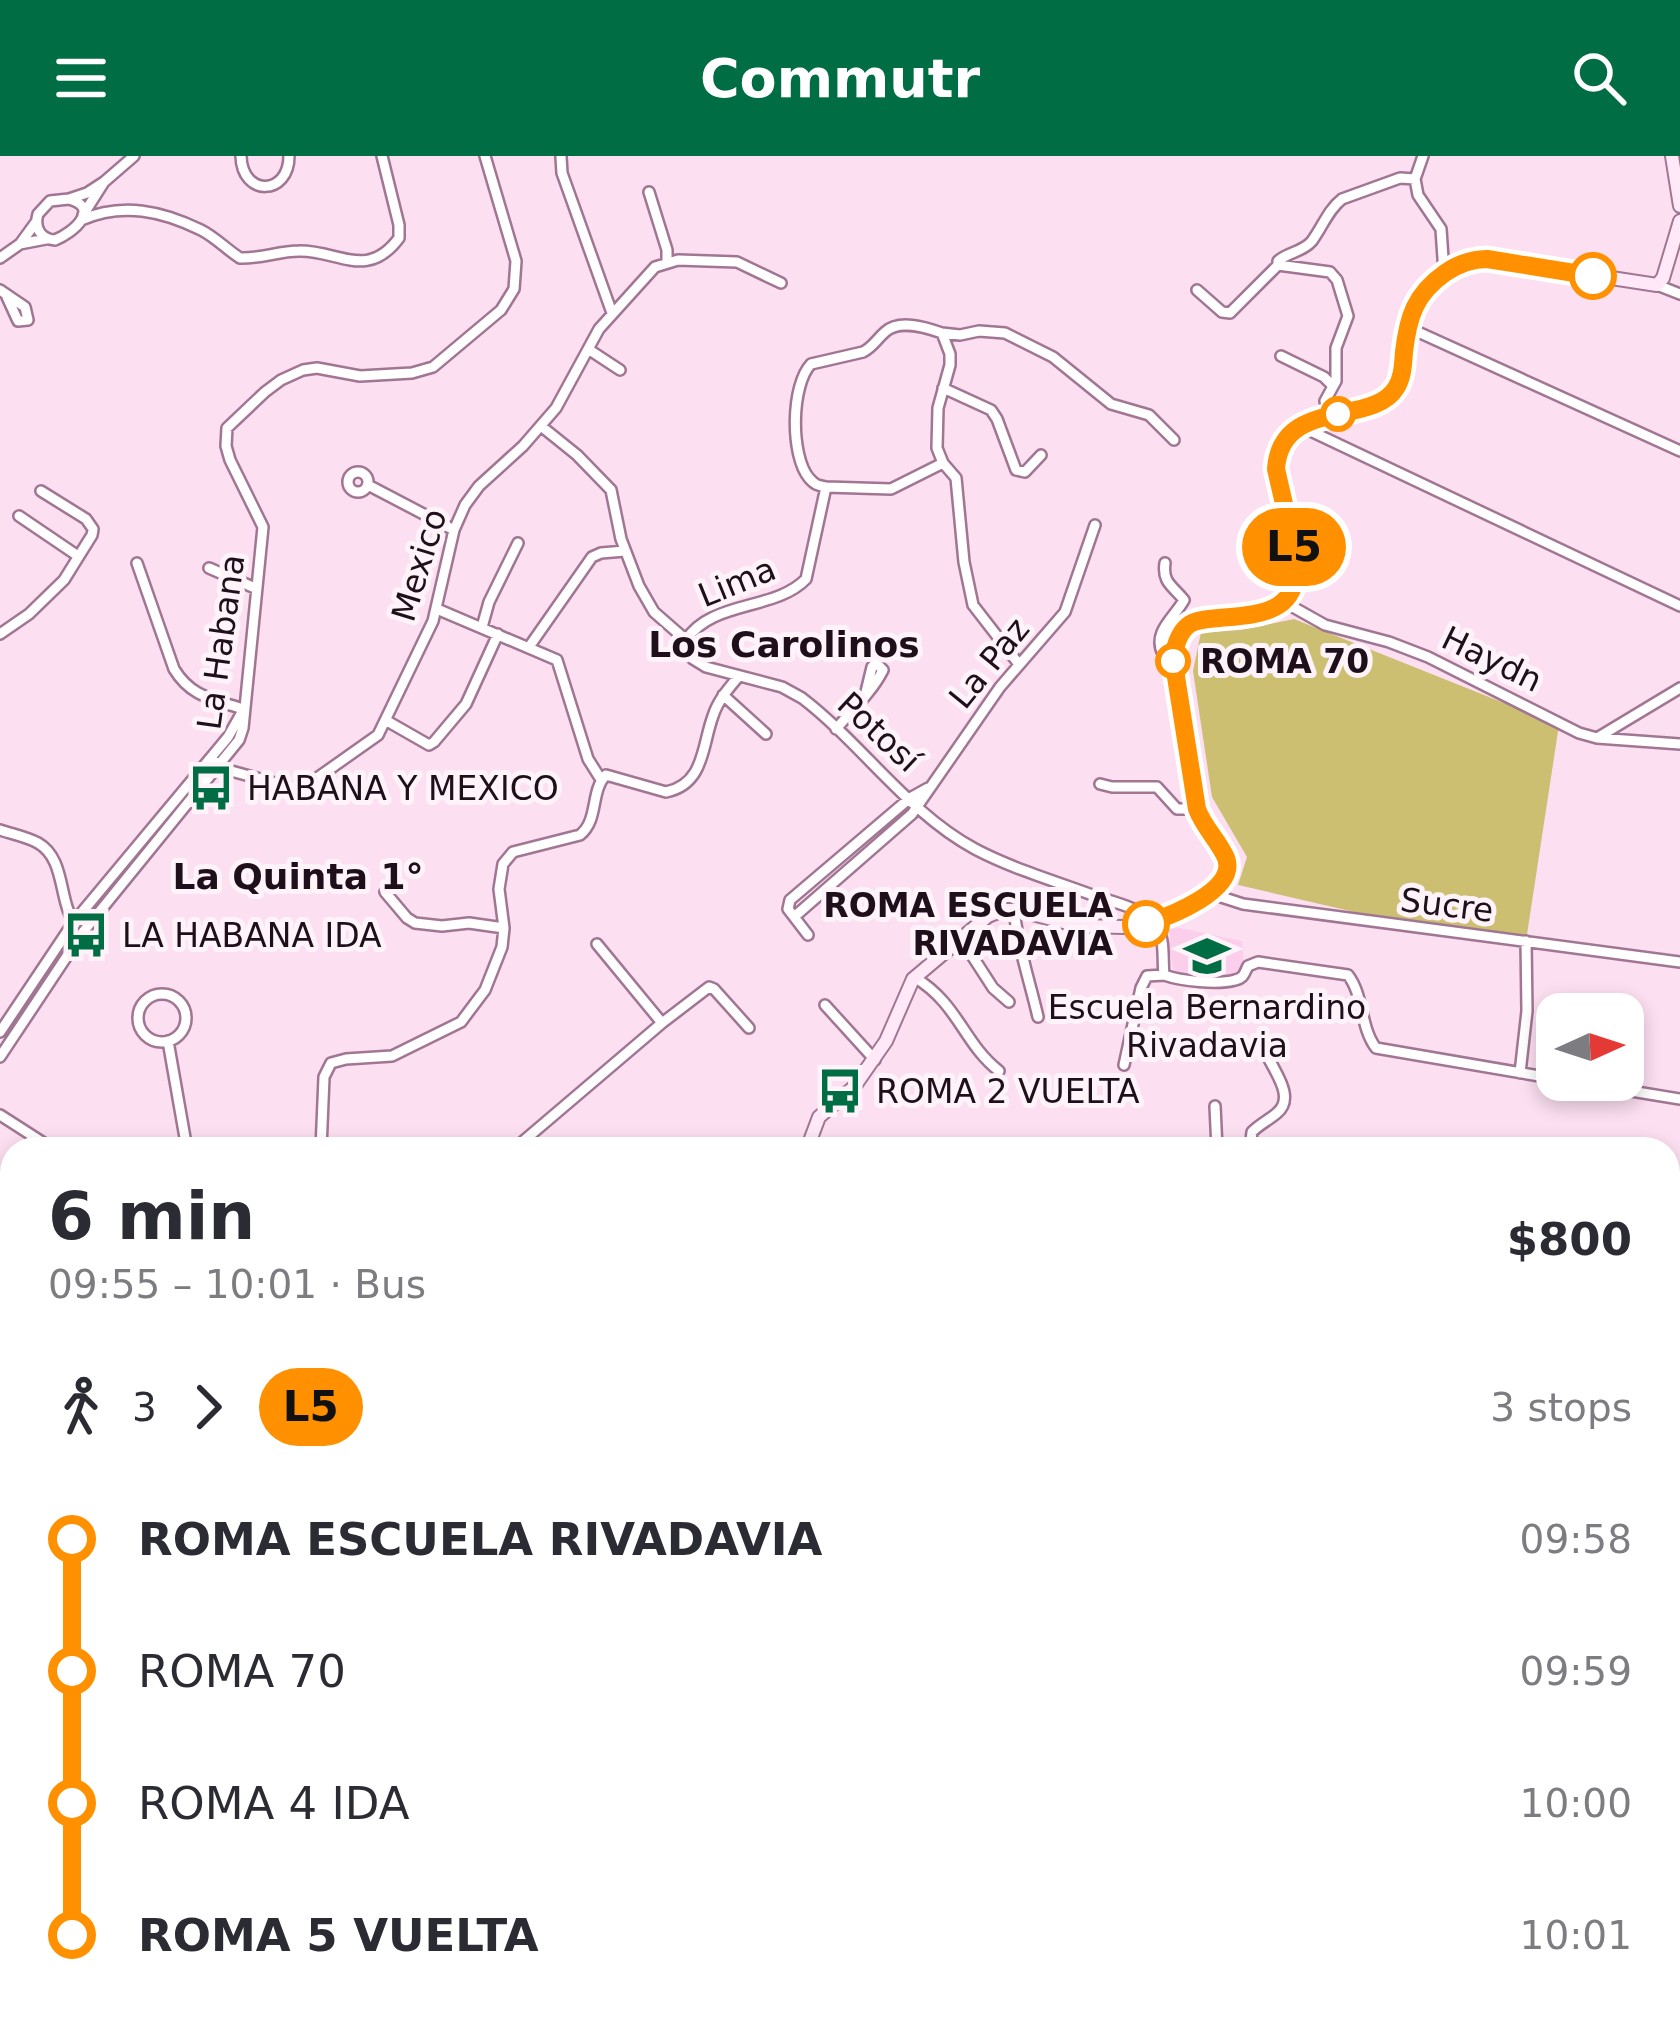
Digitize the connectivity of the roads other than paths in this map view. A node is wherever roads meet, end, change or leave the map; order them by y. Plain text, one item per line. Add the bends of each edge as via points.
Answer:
1 (134, 156) edge
2 (241, 156) edge
3 (289, 156) edge
4 (382, 156) edge
5 (485, 156) edge
6 (551, 156) edge
7 (1423, 156) edge
8 (1672, 156) edge
9 (562, 157) edge
10 (1414, 179) junction
11 (104, 182) junction
12 (649, 192) dead end
13 (92, 198) junction
14 (69, 199) junction
15 (1680, 206) edge
16 (107, 213) junction
17 (82, 218) junction
18 (1680, 221) edge
19 (36, 222) junction
20 (47, 239) junction
21 (20, 244) junction
22 (0, 258) edge
23 (667, 262) junction
24 (1279, 265) junction
25 (1444, 273) junction
26 (781, 284) dead end
27 (1657, 285) junction
28 (1197, 290) dead end
29 (1680, 294) edge
30 (612, 313) junction
31 (1407, 327) junction
32 (942, 332) junction
33 (588, 349) junction
34 (1281, 356) dead end
35 (620, 370) dead end
36 (1334, 386) junction
37 (943, 388) junction
38 (1328, 417) junction
39 (541, 426) junction
40 (1302, 427) junction
41 (1174, 440) dead end
42 (1680, 451) edge
43 (1041, 455) dead end
44 (943, 463) junction
45 (368, 485) dead end
46 (826, 487) junction
47 (41, 491) dead end
48 (19, 516) dead end
49 (1095, 525) dead end
50 (454, 530) junction
51 (518, 543) dead end
52 (625, 551) junction
53 (78, 556) junction
54 (1165, 562) dead end
55 (137, 563) dead end
56 (209, 568) dead end
57 (256, 589) junction
58 (1284, 602) junction
59 (1680, 606) edge
60 (437, 609) junction
61 (482, 627) junction
62 (0, 634) edge
63 (498, 634) junction
64 (686, 640) junction
65 (529, 646) junction
66 (1173, 658) junction
67 (1018, 663) junction
68 (739, 676) junction
69 (1680, 688) edge
70 (723, 695) junction
71 (865, 696) dead end
72 (243, 709) junction
73 (387, 721) junction
74 (836, 729) junction
75 (766, 734) dead end
76 (1597, 738) junction
77 (1680, 745) edge
78 (215, 762) junction
79 (600, 778) junction
80 (1100, 784) dead end
81 (914, 802) junction
82 (1197, 809) junction
83 (0, 830) edge
84 (385, 892) dead end
85 (1209, 893) junction
86 (1014, 910) junction
87 (1153, 921) junction
88 (73, 923) junction
89 (504, 928) junction
90 (83, 932) junction
91 (808, 935) dead end
92 (960, 937) junction
93 (1526, 941) junction
94 (597, 944) dead end
95 (1680, 962) edge
96 (1164, 975) junction
97 (914, 977) junction
98 (1009, 1001) dead end
99 (825, 1005) dead end
100 (1038, 1017) dead end
101 (662, 1023) junction
102 (749, 1028) dead end
103 (0, 1032) edge
104 (168, 1041) junction
105 (0, 1057) edge
106 (1268, 1057) dead end
107 (875, 1060) junction
108 (1124, 1065) dead end
109 (999, 1071) dead end
110 (1520, 1073) junction
111 (1536, 1075) edge
112 (1644, 1093) edge
113 (1680, 1099) edge
114 (1215, 1106) dead end
115 (0, 1114) edge
116 (35, 1137) edge
117 (185, 1137) edge
118 (321, 1137) edge
119 (528, 1137) edge
120 (812, 1137) edge
121 (1216, 1137) edge
122 (1251, 1137) edge

1 - 11 street
2 - 3 street via 246,178 260,186 283,179
4 - 16 street via 399,238 361,261 300,251 240,258 205,232 147,209
5 - 57 street, La Habana via 516,262 502,310 433,368 360,376 303,370 226,428 230,460 263,527
6 - 9 street
7 - 10 street
8 - 15 main road
9 - 30 street
10 - 24 street via 1342,199 1312,242
10 - 25 street via 1441,229
11 - 13 street
11 - 14 street
12 - 23 street
13 - 16 street
13 - 17 street
14 - 17 street via 80,203
14 - 19 street via 46,204
16 - 17 street
17 - 20 street via 62,238
18 - 27 main road
19 - 20 street
19 - 21 street
20 - 21 street
21 - 22 street
23 - 26 street via 737,262
23 - 30 street, Mexico
24 - 28 street via 1230,313
24 - 36 street via 1337,280 1348,316
25 - 27 main road via 1487,259
25 - 31 main road via 1415,302
27 - 29 street
30 - 33 street, Mexico
31 - 38 main road via 1396,388
31 - 42 street
32 - 37 street via 950,354
32 - 41 street via 1004,333 1053,357 1111,404 1149,415
32 - 46 street via 897,325 870,349 805,371 795,405 800,457 810,479
33 - 35 street
33 - 39 street, Mexico
34 - 36 street
36 - 38 street via 1324,401
37 - 43 street via 991,410 1016,470 1025,472
37 - 44 street
38 - 40 main road
39 - 50 street, Mexico via 473,492
39 - 52 street, Potosí via 611,490
40 - 58 main road via 1276,458 1297,569
40 - 59 street
44 - 46 street via 891,488
44 - 67 street via 956,478 975,610
45 - 50 street
46 - 64 street, Lima via 801,586 707,619
47 - 53 street via 91,524
48 - 53 street
49 - 67 street, La Paz via 1066,612
50 - 60 street, Mexico
51 - 61 street
52 - 64 street, Potosí via 654,612
52 - 65 street via 592,557
53 - 62 street via 52,592
54 - 66 street via 1168,585 1184,600 1159,640
55 - 72 street via 181,681
56 - 57 street
57 - 72 street, La Habana
58 - 66 main road via 1263,614 1188,625
58 - 76 street, Haydn via 1325,625 1428,657
60 - 61 street
60 - 73 street, Mexico
61 - 63 street
63 - 65 street
63 - 73 street via 466,704 434,742
64 - 68 street, Potosí via 698,664
65 - 79 street via 560,665
66 - 82 main road
67 - 81 street, La Paz
68 - 70 street
68 - 74 street, Potosí via 790,691
69 - 76 street
70 - 75 street
70 - 79 street via 701,762 680,788
71 - 74 street
72 - 78 street, La Habana via 239,740
73 - 78 street, Mexico via 367,745 303,787 283,788
74 - 81 street, Potosí
76 - 77 street, Haydn
78 - 88 street
78 - 90 street, La Habana
79 - 89 street via 586,830 507,857 500,875
80 - 82 street via 1151,785 1177,809
81 - 87 street, Potosí via 982,853
81 - 91 street via 790,900
82 - 85 main road via 1228,868
83 - 88 street via 47,849
84 - 89 street via 415,923
85 - 87 main road
85 - 93 street, Sucre
86 - 87 main road via 1079,926
86 - 92 main road via 988,916
86 - 100 street
87 - 96 street
88 - 90 street
88 - 103 street
89 - 118 street via 489,982 455,1027 392,1056 331,1063
90 - 105 street, La Habana
92 - 97 main road
92 - 98 street
93 - 95 street, Sucre
93 - 110 street
94 - 101 street
96 - 108 street via 1147,976 1141,988
96 - 110 street via 1236,980 1258,962 1348,975 1376,1048
97 - 107 main road
97 - 109 street via 944,999
99 - 107 street
101 - 102 street via 709,987
101 - 119 street
104 - 104 street via 181,1033 185,1010 169,994 153,995 138,1013 140,1029
104 - 117 street
106 - 122 street via 1285,1092 1283,1106
107 - 120 main road via 819,1117
110 - 111 street
112 - 113 street
114 - 121 street
115 - 116 street

